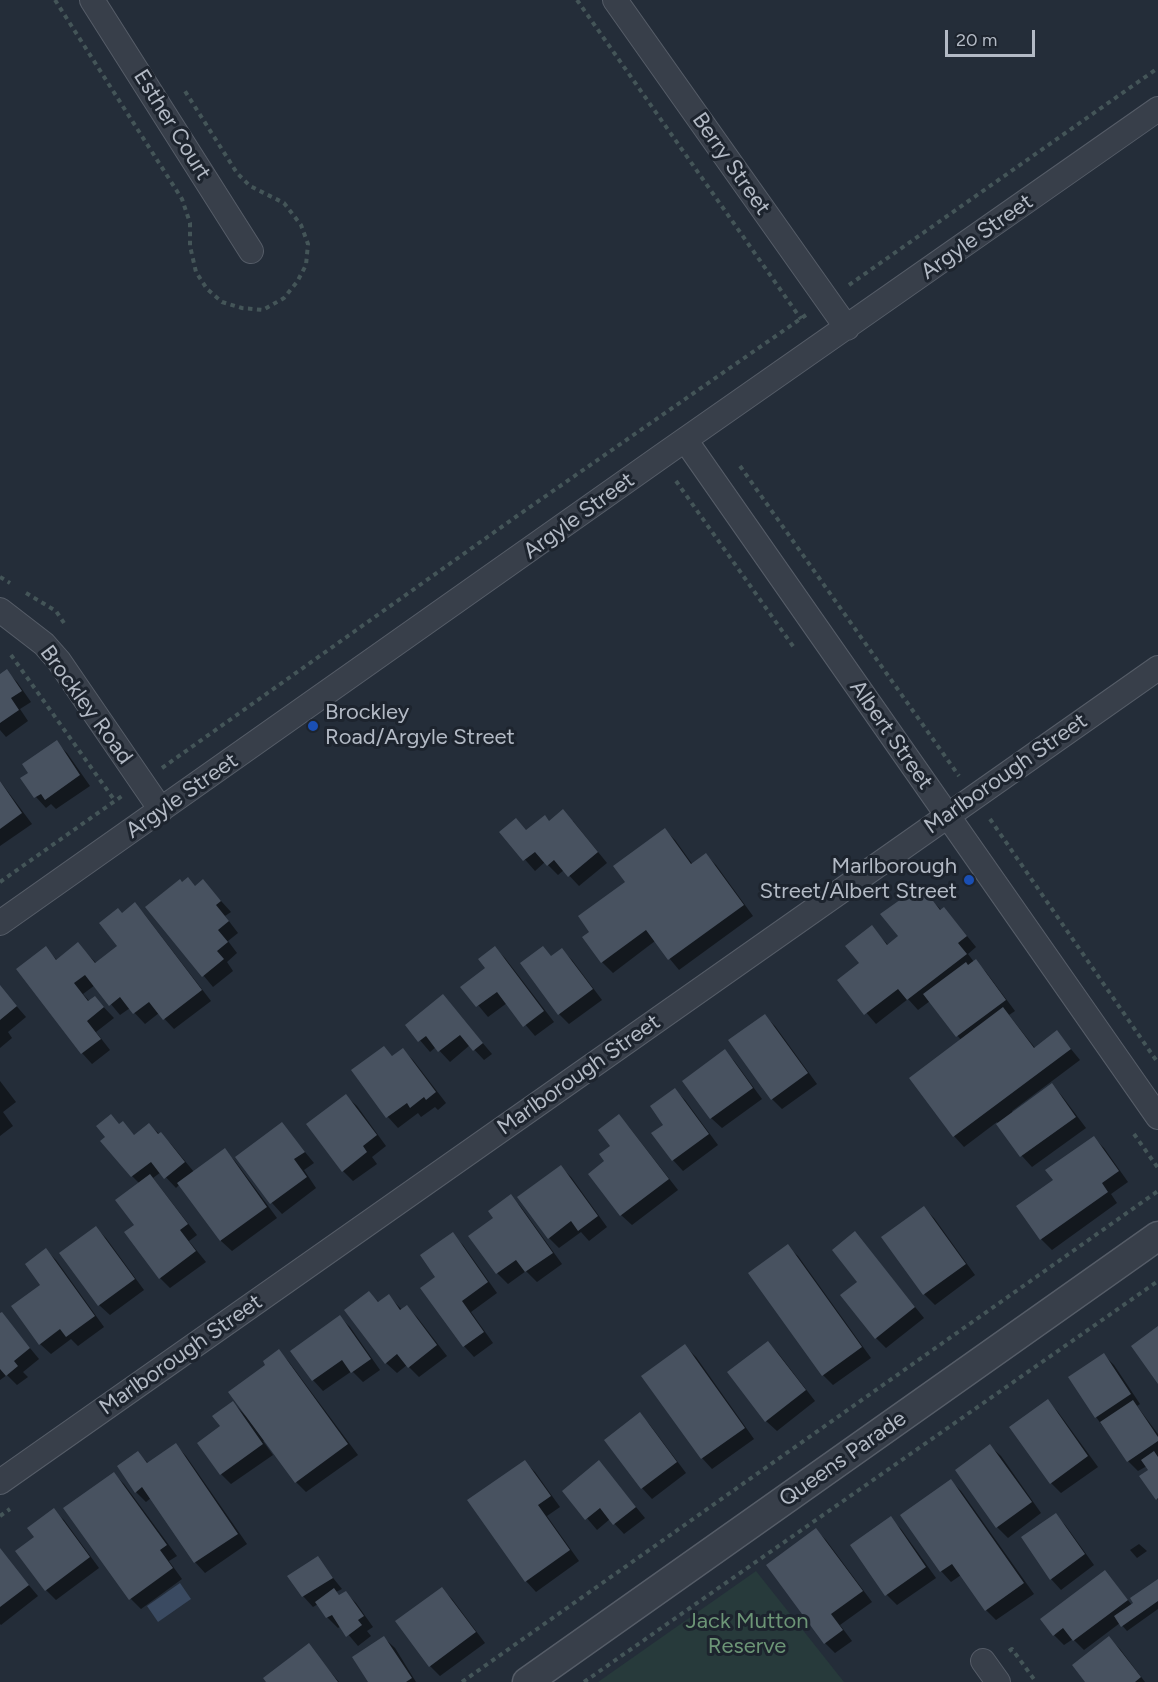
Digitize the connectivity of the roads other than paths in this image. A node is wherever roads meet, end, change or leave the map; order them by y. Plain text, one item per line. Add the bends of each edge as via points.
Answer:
1 (92, 0) edge
2 (615, 0) edge
3 (1158, 109) edge
4 (251, 251) dead end
5 (847, 328) junction
6 (686, 441) junction
7 (0, 610) edge
8 (1158, 668) edge
9 (161, 810) junction
10 (948, 815) junction
11 (0, 923) edge
12 (1158, 1117) edge
13 (1158, 1236) edge
14 (0, 1482) edge
15 (983, 1661) dead end
16 (527, 1682) edge
17 (998, 1682) edge

1 - 4 street, Esther Court
2 - 5 street, Berry Street
3 - 5 street, Argyle Street
5 - 6 street, Argyle Street
6 - 9 street, Argyle Street
6 - 10 street, Albert Street
7 - 9 street, Brockley Road via 44,644 59,662
8 - 10 street, Marlborough Street
9 - 11 street, Argyle Street
10 - 12 street, Albert Street
10 - 14 street, Marlborough Street
13 - 16 street, Queens Parade
15 - 17 street

